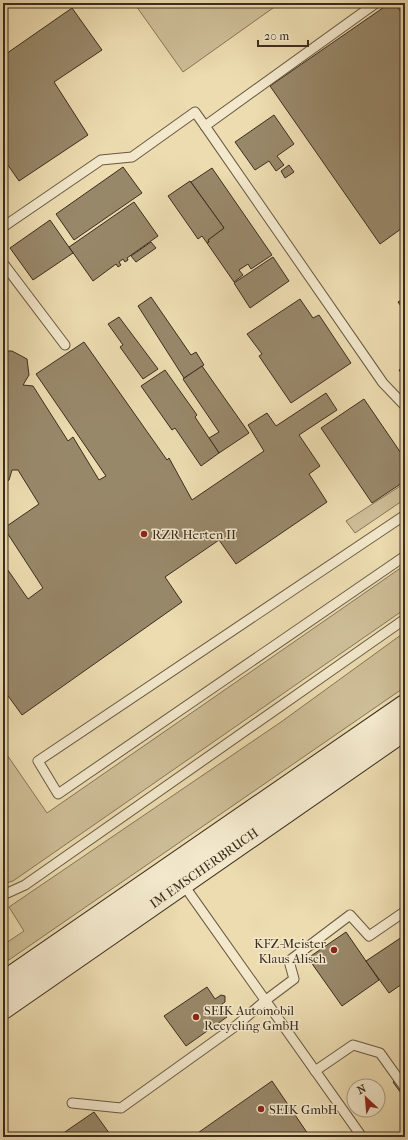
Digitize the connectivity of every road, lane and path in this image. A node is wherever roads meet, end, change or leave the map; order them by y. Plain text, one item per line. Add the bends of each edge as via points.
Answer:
1 (376, 3) edge
2 (403, 3) edge
3 (405, 6) edge
4 (205, 126) junction
5 (3, 227) edge
6 (3, 263) edge
7 (65, 345) dead end
8 (405, 406) edge
9 (405, 515) edge
10 (405, 556) edge
11 (405, 619) edge
12 (405, 706) edge
13 (405, 729) edge
14 (182, 883) junction
15 (3, 895) edge
16 (404, 912) dead end
17 (3, 984) edge
18 (266, 1000) junction
19 (3, 1008) edge
20 (314, 1071) junction
21 (405, 1088) edge
22 (72, 1103) dead end
23 (362, 1137) edge

1 - 4 lane
2 - 3 lane
4 - 5 lane via 195,112 132,157 102,160
4 - 8 lane via 383,383
6 - 7 lane
9 - 10 lane via 38,761 58,794
11 - 15 lane via 25,885
12 - 17 main road, IM EMSCHERBRUCH
13 - 14 main road, IM EMSCHERBRUCH
14 - 18 lane
14 - 19 main road, IM EMSCHERBRUCH
16 - 18 lane via 369,936 350,915 289,962 294,979
18 - 20 lane
18 - 22 lane via 237,1025 121,1108
20 - 21 lane via 353,1045 380,1053
20 - 23 lane

